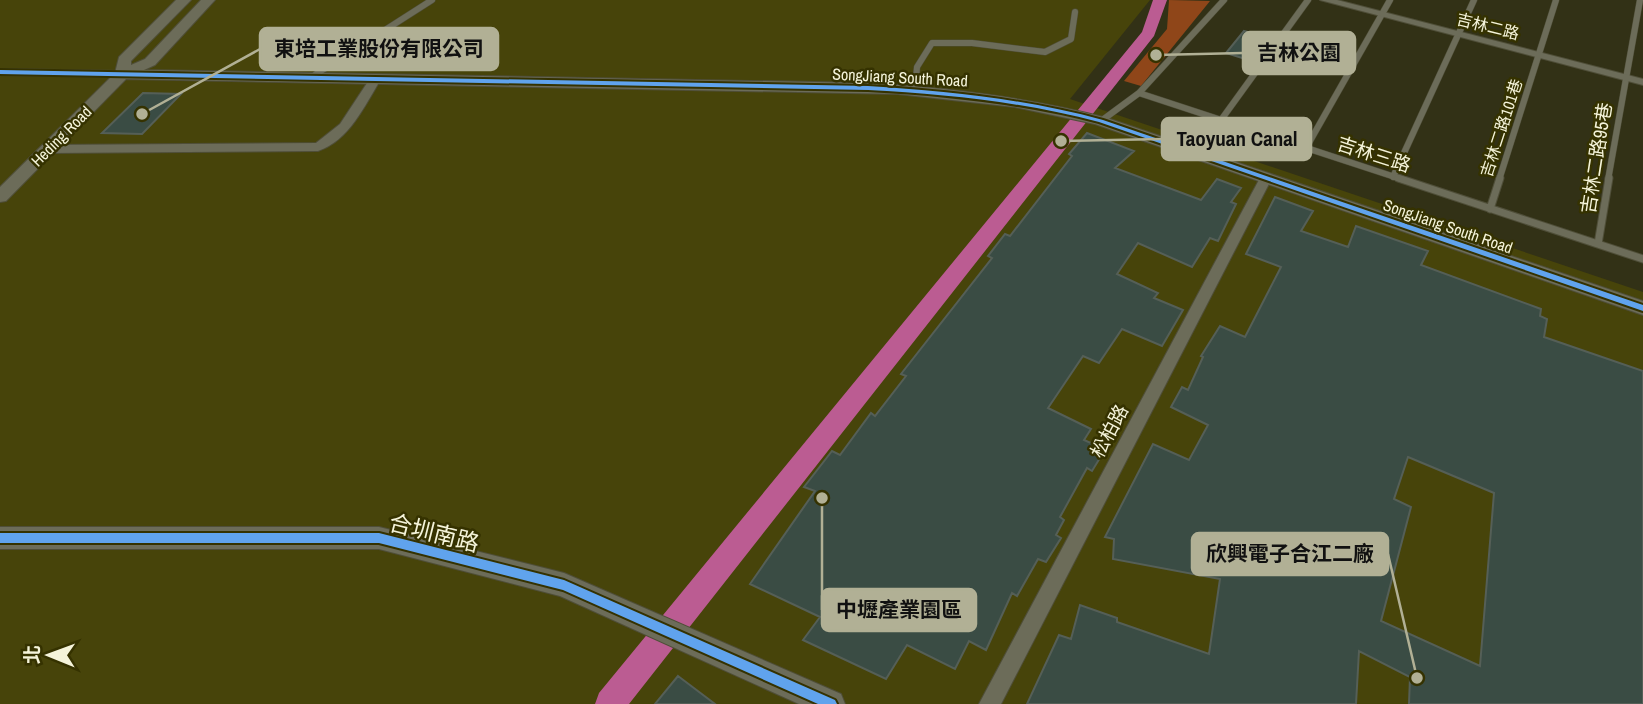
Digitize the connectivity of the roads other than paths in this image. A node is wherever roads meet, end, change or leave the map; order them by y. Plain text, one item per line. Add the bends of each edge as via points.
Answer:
1 (184, 0) edge
2 (208, 0) edge
3 (432, 0) edge
4 (1224, 0) edge
5 (1308, 0) edge
6 (1325, 0) edge
7 (1391, 0) edge
8 (1474, 0) edge
9 (1556, 0) edge
10 (1640, 0) edge
11 (1075, 12) dead end
12 (1382, 15) junction
13 (1457, 34) junction
14 (1540, 55) junction
15 (0, 72) edge
16 (122, 74) junction
17 (310, 78) junction
18 (1625, 78) junction
19 (375, 79) junction
20 (1643, 82) edge
21 (915, 90) junction
22 (1139, 93) junction
23 (1097, 120) junction
24 (1221, 120) junction
25 (1306, 148) junction
26 (48, 149) junction
27 (1393, 177) junction
28 (1266, 178) junction
29 (0, 197) edge
30 (1490, 209) junction
31 (1598, 244) junction
32 (1643, 259) edge
33 (1643, 308) edge
34 (0, 538) edge
35 (831, 704) edge
36 (990, 704) edge

1 - 16 street, Heding Road via 124,60
2 - 16 street, Heding Road via 150,62
3 - 17 lane
4 - 22 lane
5 - 24 lane
6 - 12 street, 吉林二路
7 - 12 lane
8 - 13 lane
9 - 14 lane, 吉林二路101巷
10 - 18 lane, 吉林二路95巷
11 - 21 lane via 1071,39 1045,52 932,43 917,67
12 - 13 street, 吉林二路
12 - 25 lane
13 - 14 street, 吉林二路
13 - 27 lane
14 - 18 street, 吉林二路
14 - 30 lane, 吉林二路101巷
15 - 16 street
16 - 17 street, SongJiang South Road
16 - 26 street, Heding Road
17 - 19 street, SongJiang South Road
18 - 20 street, 吉林二路
18 - 31 lane, 吉林二路95巷
19 - 21 street, SongJiang South Road
19 - 26 street via 339,133 318,147
21 - 23 street, SongJiang South Road via 965,93 1061,109
22 - 23 lane
22 - 24 lane, 吉林三路
23 - 28 street, SongJiang South Road
24 - 25 lane, 吉林三路
25 - 27 lane, 吉林三路
26 - 29 street, Heding Road
27 - 30 lane, 吉林三路
28 - 33 street, SongJiang South Road
28 - 36 street, 松柏路
30 - 31 lane, 吉林三路
31 - 32 lane, 吉林三路
34 - 35 street, 合圳南路 via 379,538 564,584

